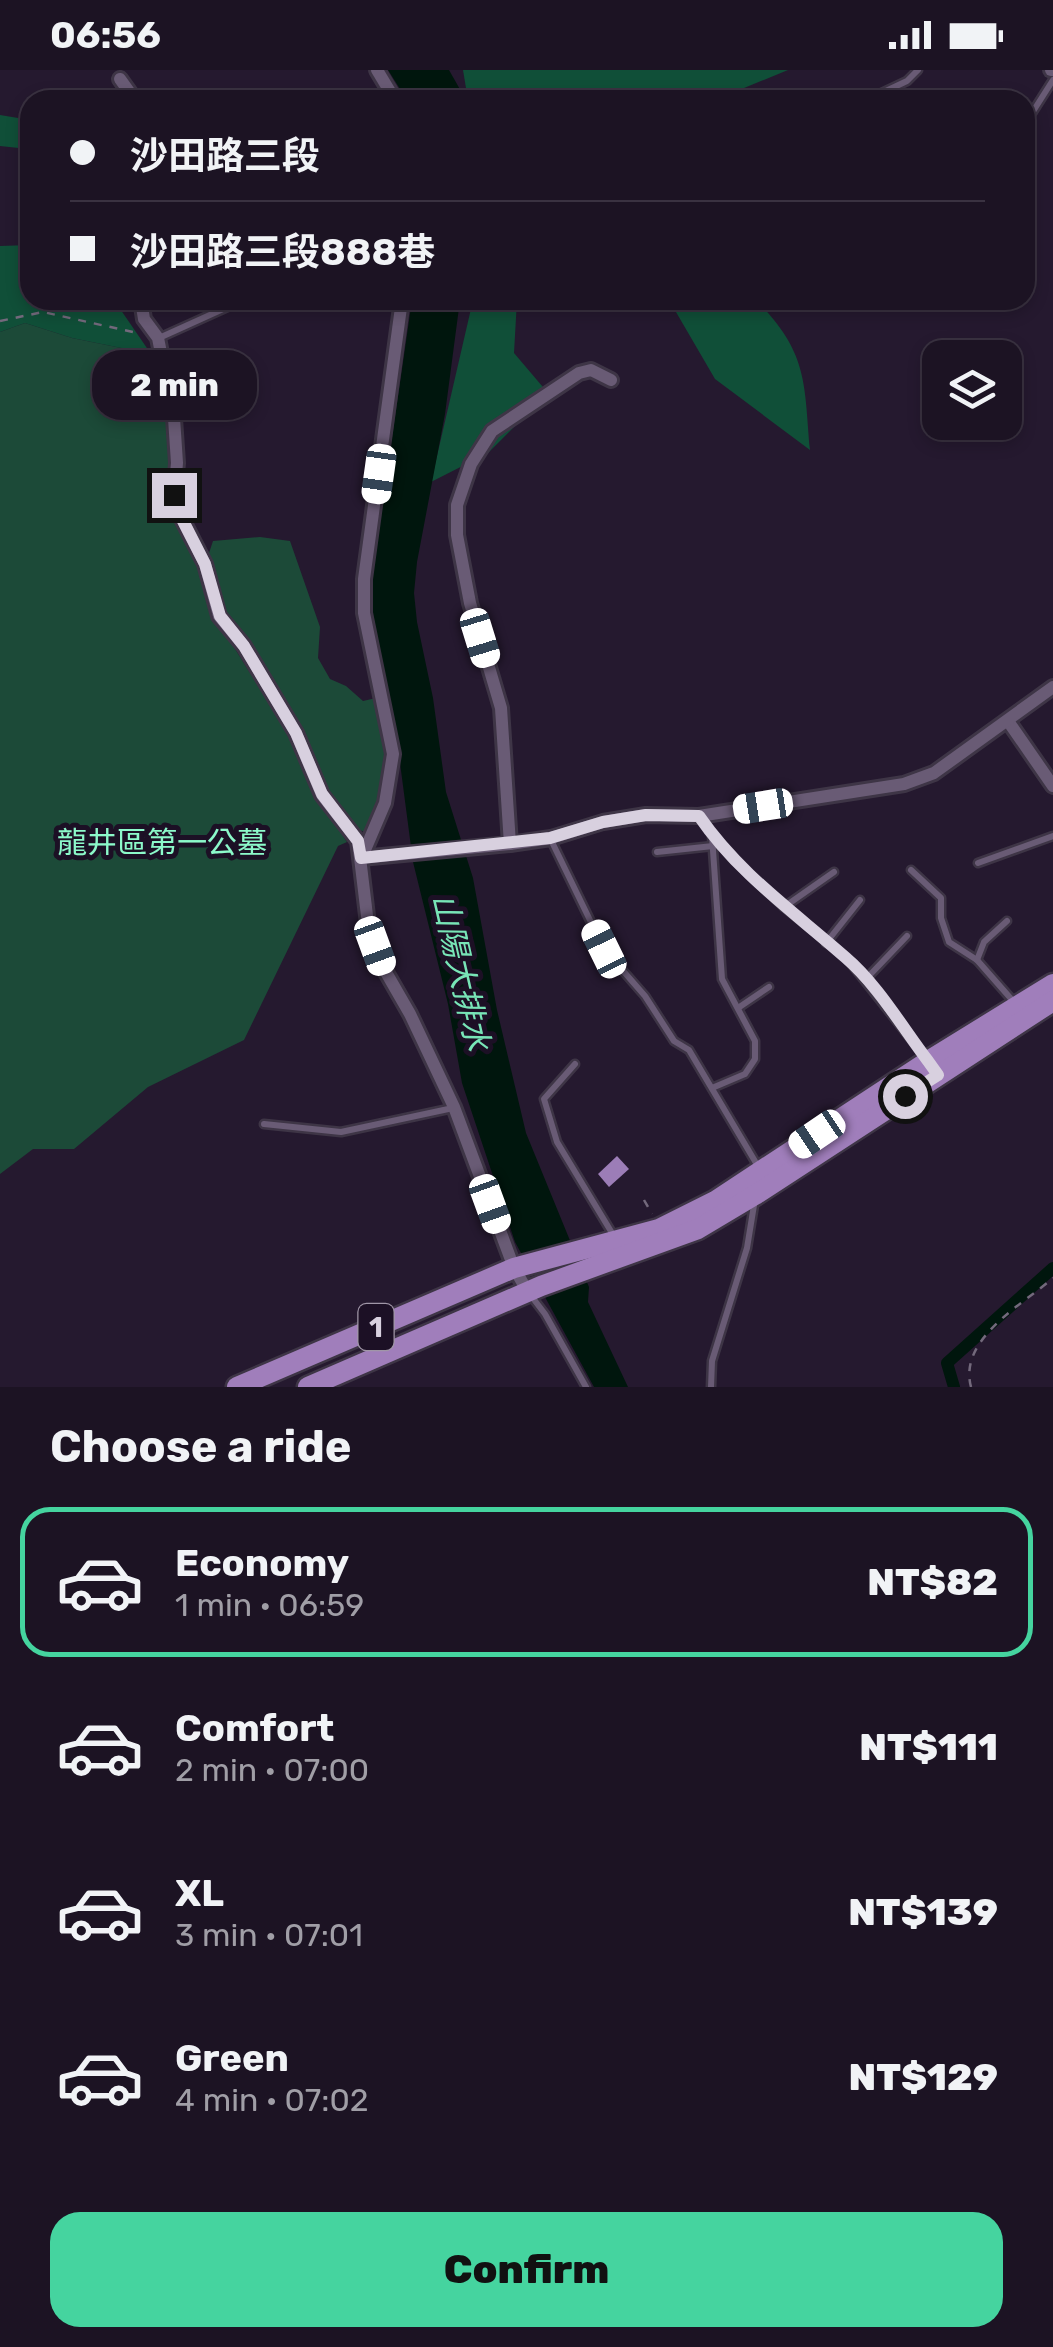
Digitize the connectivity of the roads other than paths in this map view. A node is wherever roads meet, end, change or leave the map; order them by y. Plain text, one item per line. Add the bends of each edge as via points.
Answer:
1 (918, 70) edge
2 (120, 79) dead end
3 (1053, 80) edge
4 (128, 90) edge
5 (887, 90) edge
6 (1035, 108) edge
7 (143, 310) edge
8 (221, 310) edge
9 (401, 310) edge
10 (158, 338) junction
11 (612, 380) dead end
12 (1053, 687) edge
13 (1008, 722) junction
14 (1053, 786) edge
15 (699, 816) junction
16 (712, 835) junction
17 (1053, 836) edge
18 (550, 838) junction
19 (510, 844) junction
20 (713, 846) junction
21 (657, 852) dead end
22 (361, 858) junction
23 (978, 863) dead end
24 (911, 870) dead end
25 (834, 872) dead end
26 (860, 900) dead end
27 (784, 907) junction
28 (1007, 920) dead end
29 (906, 936) dead end
30 (826, 944) junction
31 (977, 960) junction
32 (866, 979) junction
33 (1053, 984) edge
34 (769, 987) dead end
35 (1053, 1001) edge
36 (1018, 1006) junction
37 (738, 1008) junction
38 (575, 1064) dead end
39 (933, 1068) junction
40 (712, 1088) junction
41 (454, 1107) junction
42 (264, 1124) dead end
43 (761, 1172) junction
44 (755, 1195) junction
45 (621, 1248) junction
46 (576, 1262) junction
47 (523, 1266) junction
48 (534, 1289) junction
49 (237, 1387) edge
50 (308, 1387) edge
51 (586, 1387) edge
52 (711, 1387) edge

1 - 5 lane
2 - 4 street
3 - 6 lane
7 - 10 street
8 - 10 lane
9 - 22 street via 364,579 364,613 393,754 385,803
10 - 22 street via 174,418 180,515 205,564 220,616 296,733 322,794 358,841
11 - 19 street via 592,370 579,372 492,431 471,464 458,505 456,534 470,603 501,708
12 - 13 street
13 - 14 street
13 - 15 street via 934,773 904,784
15 - 16 lane
15 - 18 street via 646,815
16 - 20 lane
16 - 27 lane
17 - 23 lane
18 - 19 street
18 - 40 lane via 604,949 674,1041 689,1050
19 - 22 street
20 - 21 lane
20 - 37 lane via 722,979
22 - 41 street via 368,924 383,967
24 - 31 lane via 941,898 950,942
25 - 27 lane
26 - 30 lane
27 - 30 lane
28 - 31 lane via 984,942
29 - 32 lane
30 - 32 lane
31 - 36 lane
32 - 39 lane
33 - 36 main road, 1
34 - 37 lane
35 - 39 main road, 1
36 - 39 main road, 1
37 - 40 lane via 755,1041 755,1060 744,1074
38 - 45 lane via 544,1099 557,1142
39 - 43 main road, 1
39 - 44 main road, 1
40 - 43 lane
41 - 42 lane via 341,1132
41 - 47 street
43 - 44 lane
43 - 45 main road, 1
44 - 45 main road, 1 via 698,1228
44 - 52 lane via 748,1248 712,1361
45 - 46 main road, 1
46 - 47 main road, 1
46 - 48 main road, 1
47 - 48 street
47 - 49 main road, 1
48 - 50 main road, 1
48 - 51 lane

